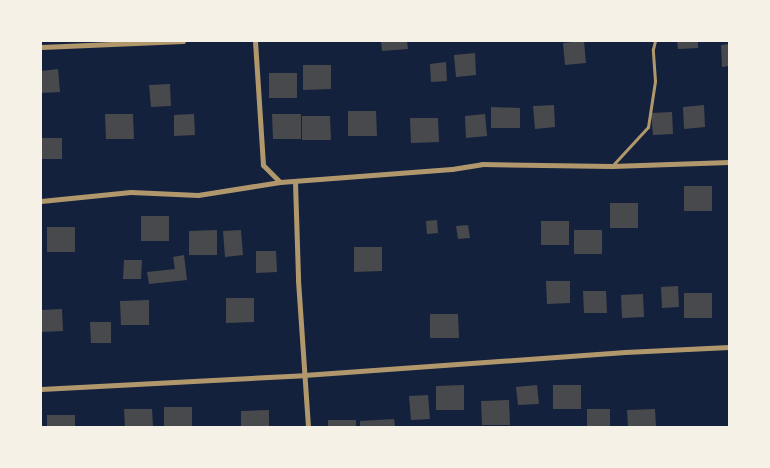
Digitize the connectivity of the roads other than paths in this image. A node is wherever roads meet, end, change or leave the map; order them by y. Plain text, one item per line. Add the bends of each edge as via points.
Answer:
1 (183, 41) edge
2 (254, 41) edge
3 (655, 41) edge
4 (41, 47) edge
5 (729, 162) edge
6 (612, 166) junction
7 (280, 182) junction
8 (293, 182) junction
9 (41, 201) edge
10 (729, 347) edge
11 (304, 375) junction
12 (41, 389) edge
13 (308, 427) edge

1 - 4 street
2 - 7 street via 263,165
3 - 6 lane via 648,127
5 - 6 street
6 - 8 street via 482,164
7 - 8 street
7 - 9 street via 198,195 131,192
8 - 11 street
10 - 11 street
11 - 12 street
11 - 13 street

